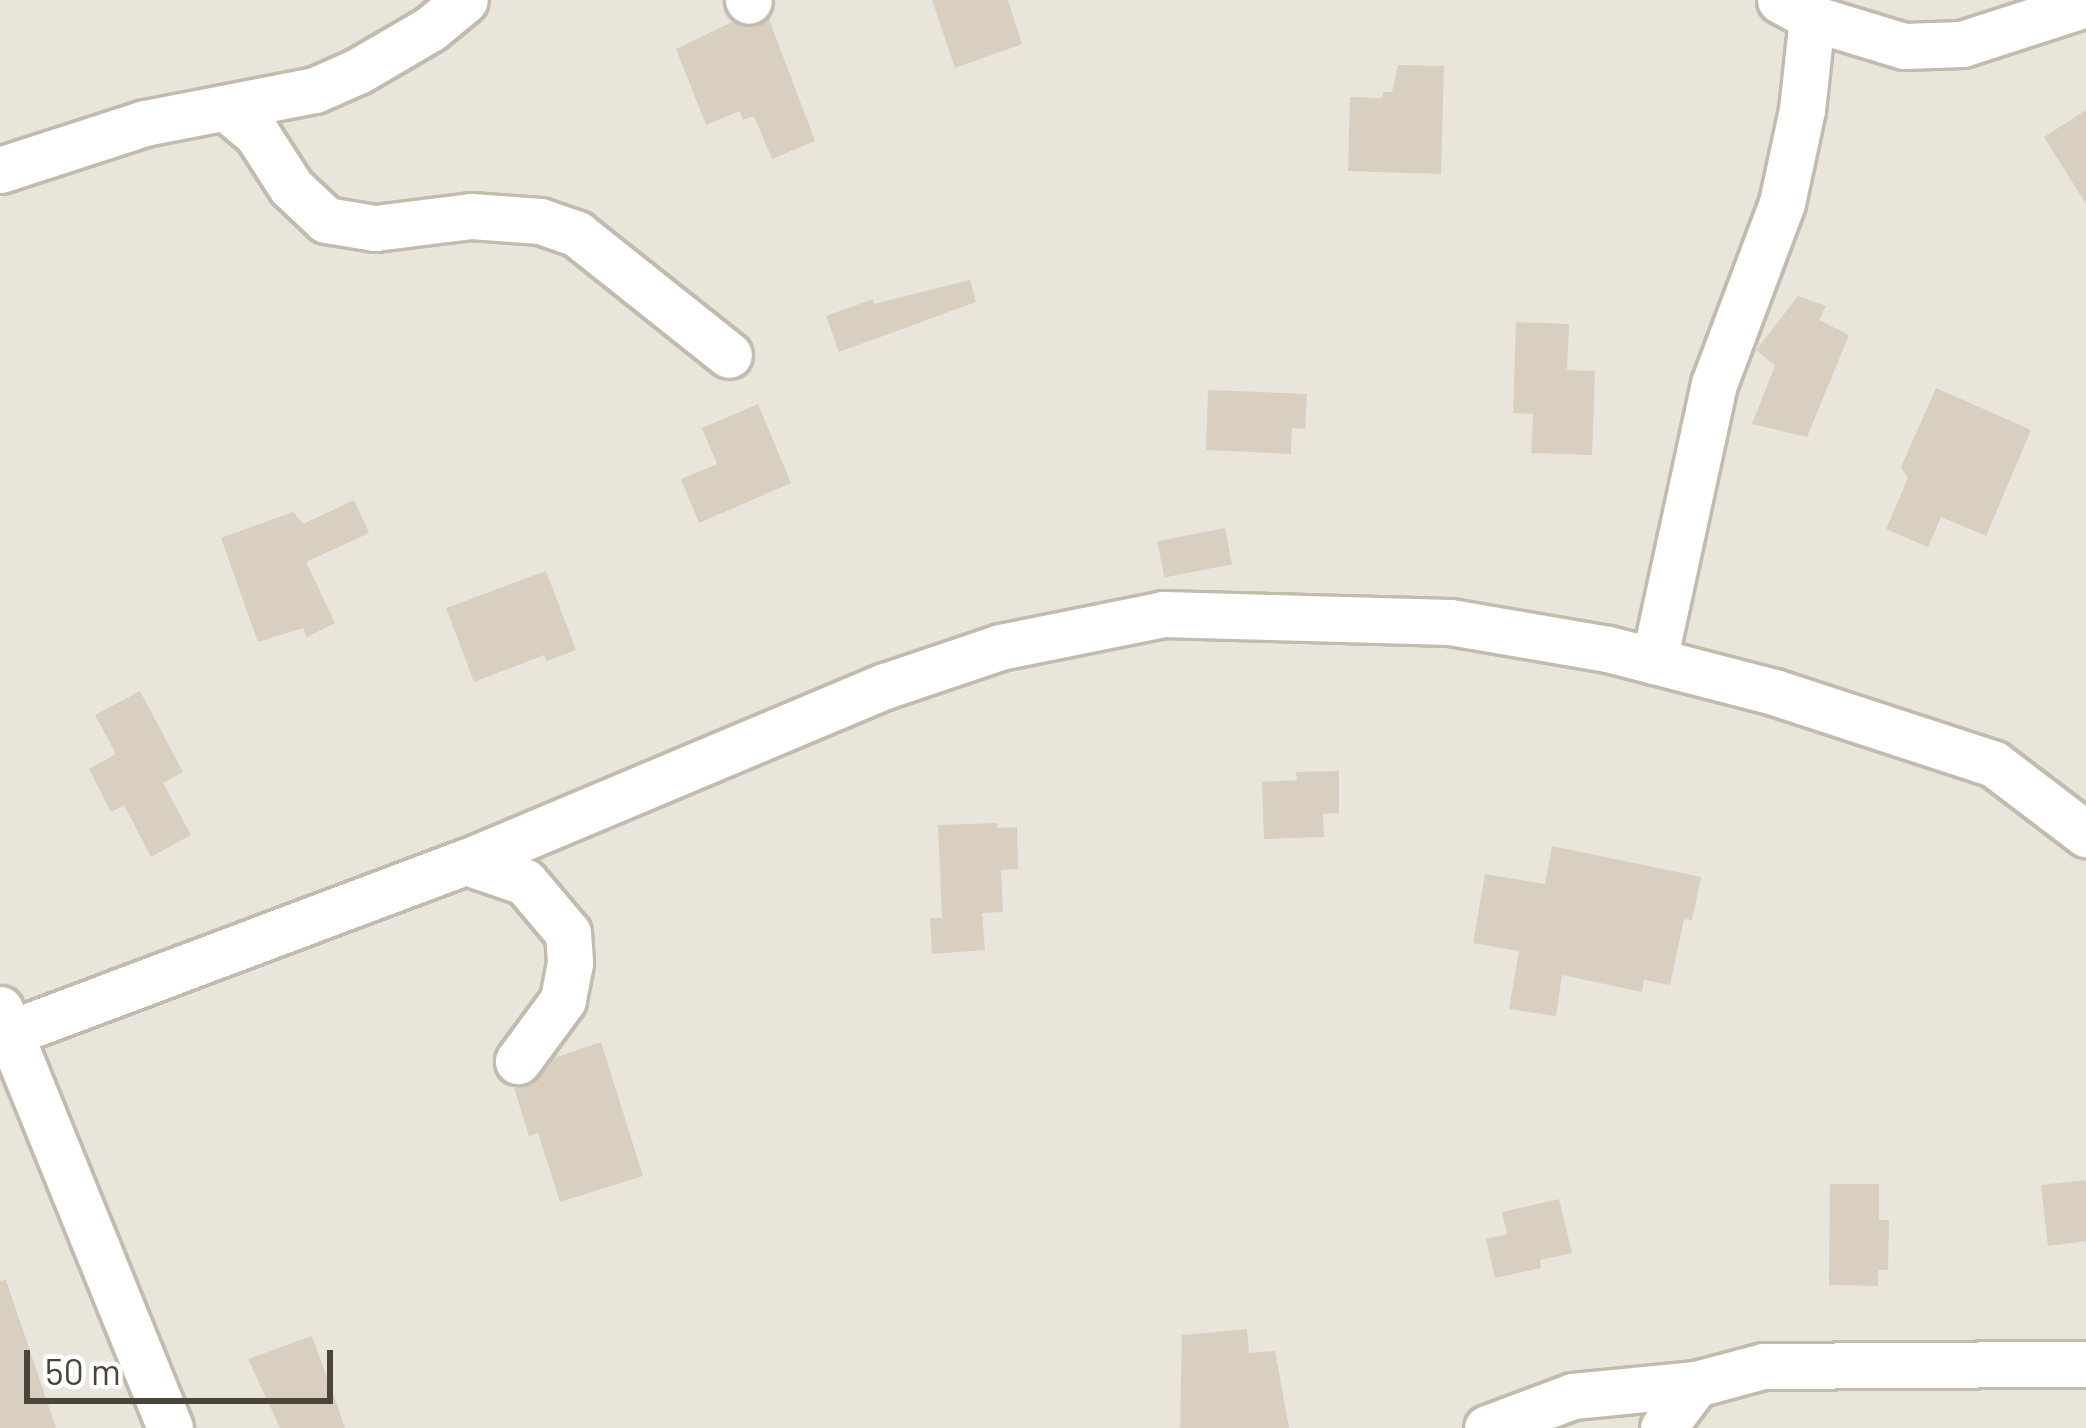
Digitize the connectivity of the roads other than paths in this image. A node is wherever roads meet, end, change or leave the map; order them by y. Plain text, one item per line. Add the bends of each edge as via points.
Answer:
1 (465, 0) edge
2 (2086, 4) edge
3 (1796, 9) edge
4 (226, 108) junction
5 (0, 170) edge
6 (729, 355) dead end
7 (1654, 662) junction
8 (2086, 834) edge
9 (466, 862) junction
10 (5, 1021) edge
11 (518, 1061) dead end
12 (2086, 1364) edge
13 (1696, 1384) junction
14 (170, 1428) edge
15 (1487, 1428) edge
16 (1663, 1428) edge

1 - 4 street via 358,71 315,90
2 - 3 street via 1962,44 1904,46
3 - 7 street via 1802,110 1782,203 1714,384
4 - 5 street via 127,128
4 - 6 street via 326,220 375,228 471,216 540,221 577,234
7 - 8 street via 1994,764
7 - 9 street via 1450,622 1163,614 1000,647 885,686
9 - 10 street
9 - 11 street via 525,882 568,933 563,1000
10 - 14 street
12 - 13 street via 1807,1361
13 - 15 street via 1573,1396
13 - 16 street

